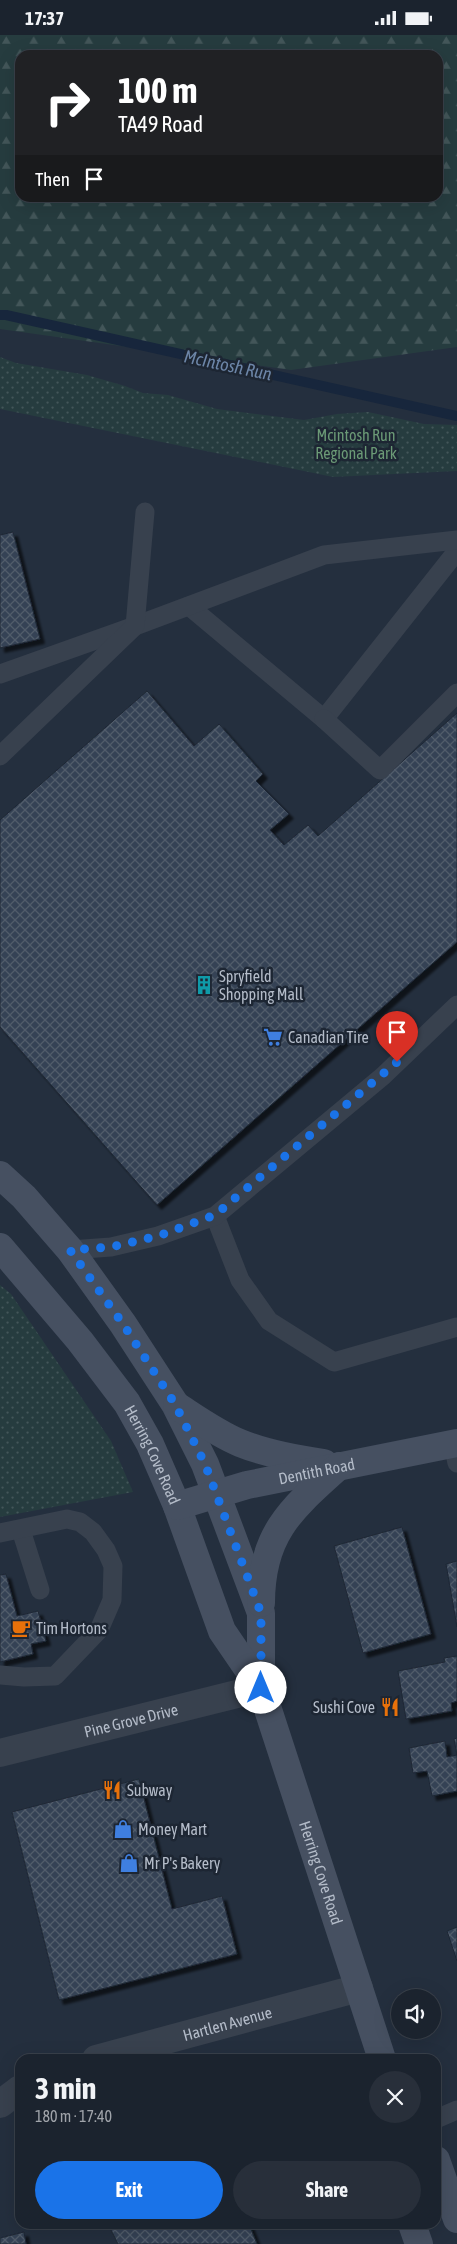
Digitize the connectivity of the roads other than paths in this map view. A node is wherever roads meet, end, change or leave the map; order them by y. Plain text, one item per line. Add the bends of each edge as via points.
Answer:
1 (145, 512) dead end
2 (457, 540) edge
3 (457, 551) edge
4 (189, 606) junction
5 (135, 626) junction
6 (0, 674) edge
7 (457, 693) edge
8 (324, 719) junction
9 (0, 756) edge
10 (455, 1009) edge
11 (0, 1175) edge
12 (215, 1215) junction
13 (0, 1247) edge
14 (70, 1250) junction
15 (457, 1327) edge
16 (175, 1404) junction
17 (456, 1450) edge
18 (340, 1465) junction
19 (217, 1493) junction
20 (177, 1506) junction
21 (20, 1529) junction
22 (0, 1533) edge
23 (40, 1590) dead end
24 (261, 1613) junction
25 (0, 1675) edge
26 (261, 1688) junction
27 (0, 1753) edge
28 (359, 1987) junction
29 (114, 2054) edge
30 (380, 2054) edge
31 (15, 2093) edge
32 (0, 2104) edge
33 (457, 2110) edge
34 (441, 2117) edge
35 (441, 2174) edge
36 (457, 2219) edge
37 (414, 2229) edge
38 (419, 2244) edge

1 - 5 lane
2 - 4 lane via 324,555
3 - 8 lane
4 - 5 lane
4 - 8 lane
5 - 6 lane
5 - 9 lane
7 - 8 lane via 380,770
10 - 12 lane via 383,1076
11 - 14 main road, Herring Cove Road via 24,1197
12 - 14 lane via 158,1236 120,1245
12 - 15 lane via 240,1280 269,1321 334,1362
13 - 20 main road, Herring Cove Road via 80,1341 126,1403 150,1444
14 - 16 main road, Herring Cove Road
16 - 18 main road via 239,1443 274,1454
16 - 19 main road, Herring Cove Road
17 - 18 main road, Dentith Road
18 - 19 main road, Dentith Road
18 - 24 main road via 301,1500 280,1525 266,1553
19 - 20 main road, Dentith Road
19 - 24 main road, Herring Cove Road
20 - 26 main road, Herring Cove Road via 222,1631
21 - 22 lane
21 - 23 lane
21 - 25 lane via 67,1519 80,1522 93,1532 113,1566 112,1600 99,1630 55,1676
24 - 26 main road, Herring Cove Road
26 - 27 street, Pine Grove Drive
26 - 28 main road, Herring Cove Road
28 - 29 street, Hartlen Avenue
28 - 30 main road, Herring Cove Road
31 - 32 street
33 - 34 lane
35 - 36 main road
37 - 38 main road

